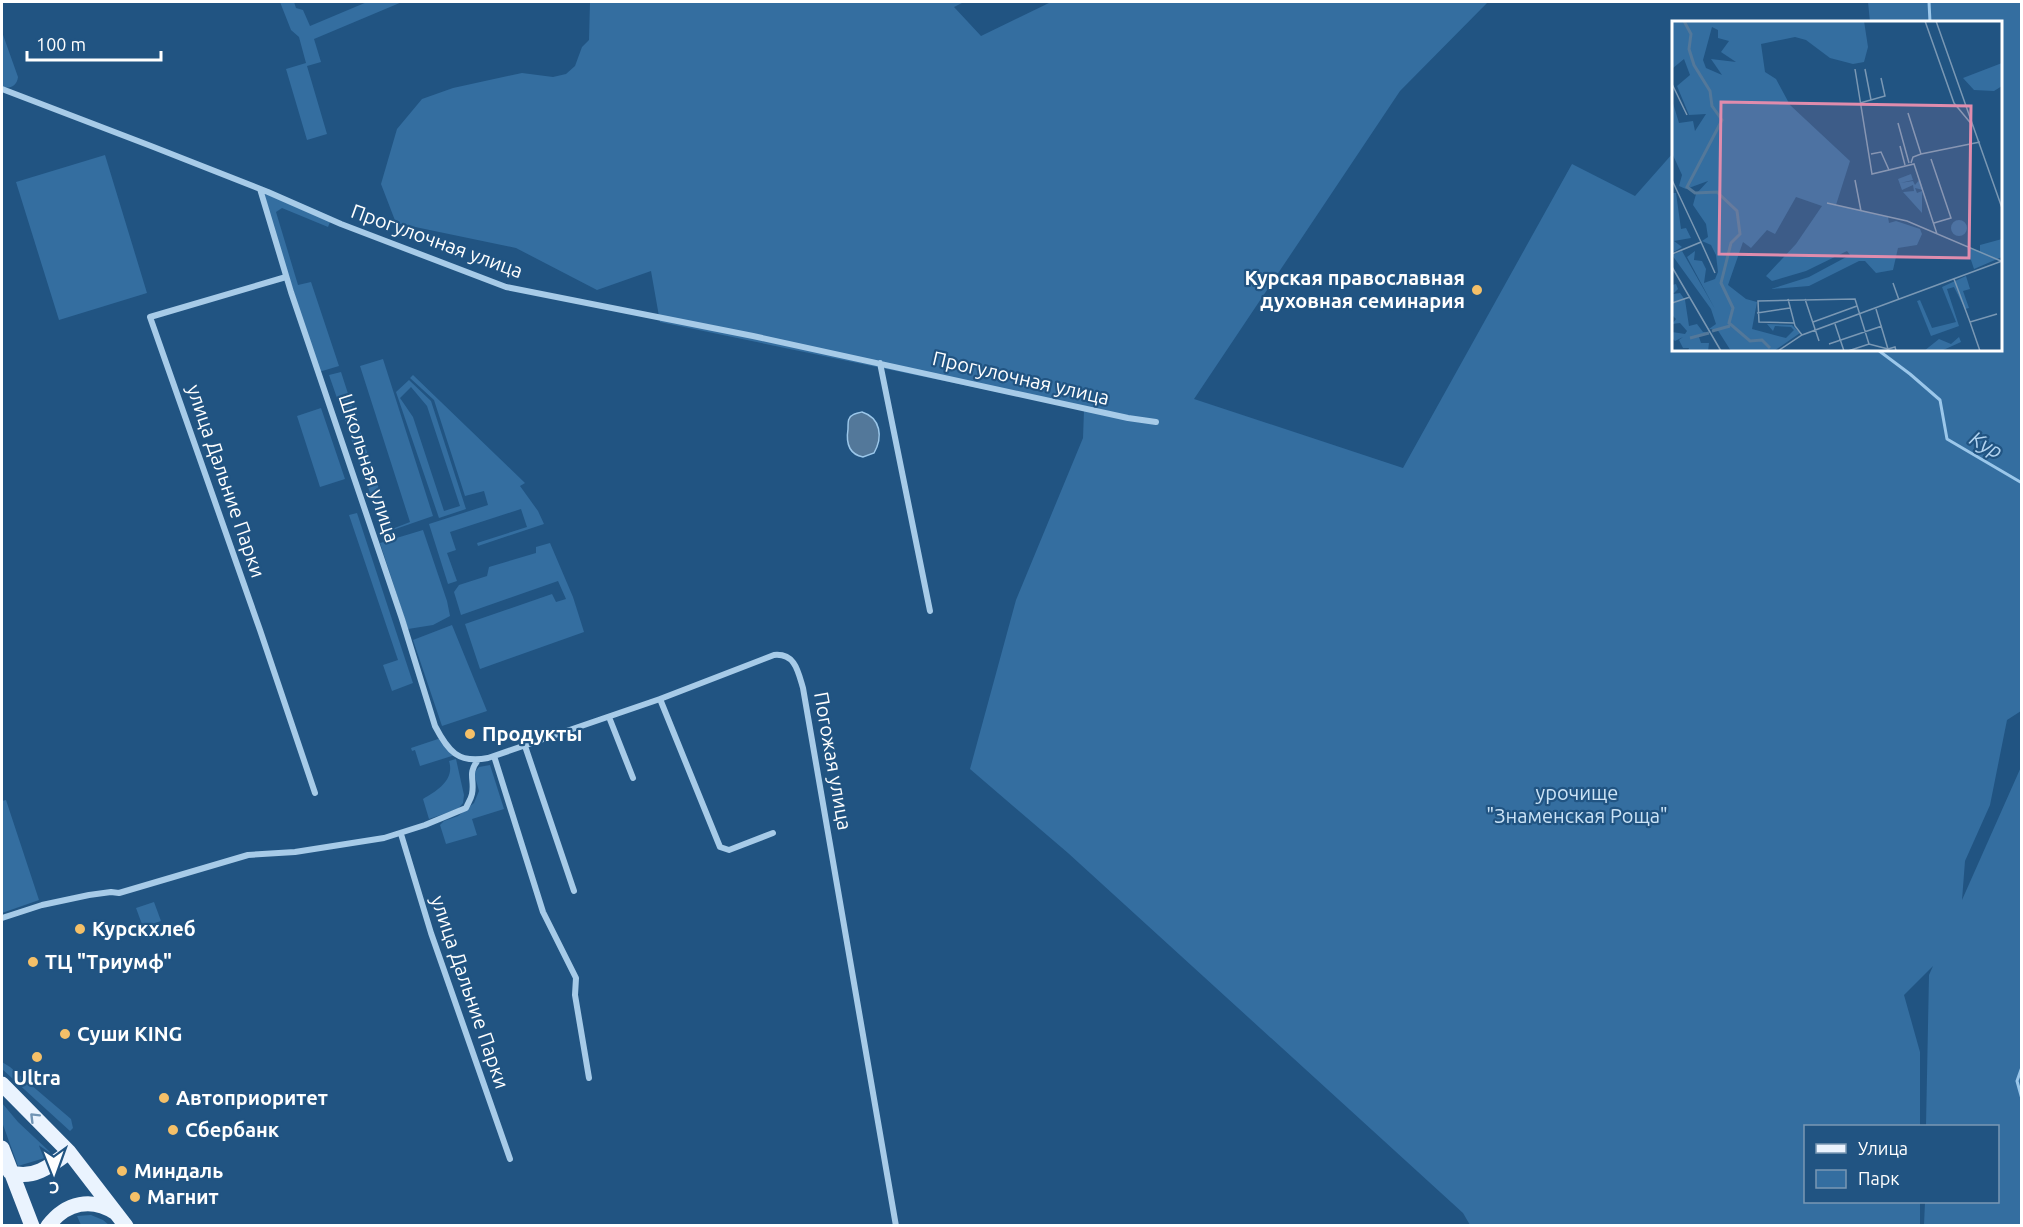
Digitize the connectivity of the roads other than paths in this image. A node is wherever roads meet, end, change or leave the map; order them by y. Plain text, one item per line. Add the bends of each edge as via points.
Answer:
1 (2, 90) edge
2 (260, 189) junction
3 (286, 277) junction
4 (880, 363) junction
5 (1156, 422) dead end
6 (930, 611) dead end
7 (660, 699) junction
8 (609, 717) junction
9 (525, 746) junction
10 (453, 753) joint
11 (494, 756) junction
12 (478, 760) junction
13 (633, 778) dead end
14 (315, 792) dead end
15 (773, 833) dead end
16 (401, 834) junction
17 (574, 891) dead end
18 (2, 918) edge
19 (590, 1078) dead end
20 (2, 1084) edge
21 (2, 1148) edge
22 (69, 1152) junction
23 (510, 1159) dead end
24 (10, 1172) junction
25 (125, 1224) edge
26 (32, 1226) edge
27 (48, 1226) edge
28 (896, 1226) edge

1 - 2 street, Прогулочная улица
2 - 3 street, Школьная улица
2 - 4 street, Прогулочная улица via 506,287
3 - 10 street, Школьная улица via 435,726
3 - 14 street, улица Дальние Парки via 150,317
4 - 5 street, Прогулочная улица
4 - 6 street
7 - 8 street, Погожая улица
7 - 15 street via 720,847 729,850
7 - 28 street, Погожая улица via 774,655 782,654 795,663 803,688
8 - 9 street, Погожая улица
8 - 13 street
9 - 11 street, Погожая улица
9 - 17 street
10 - 12 street, Погожая улица
11 - 12 street, Погожая улица
11 - 19 street via 543,912 576,978 575,995
12 - 16 street via 473,766 472,795 466,808
16 - 18 street via 295,852 248,855 119,893 42,905
16 - 23 street, улица Дальние Парки via 431,933
22 -> 20 main road
21 - 24 main road
22 - 24 main road via 31,1174
22 - 25 main road
24 - 26 main road
25 - 27 main road via 110,1209 91,1203 65,1208

